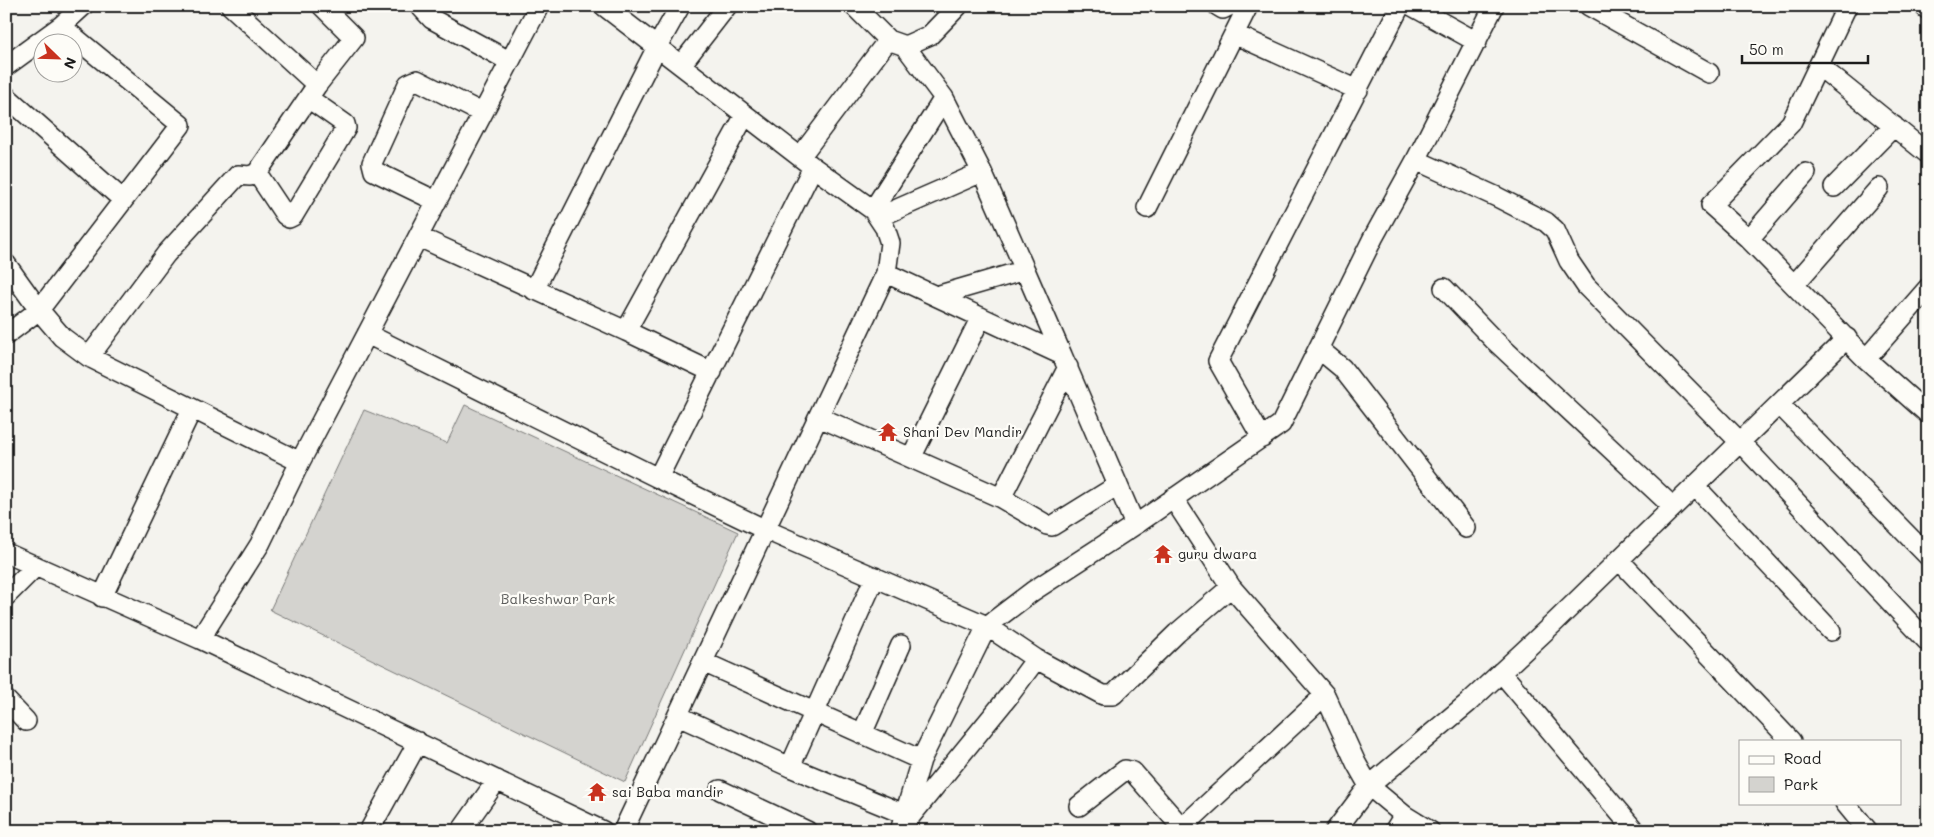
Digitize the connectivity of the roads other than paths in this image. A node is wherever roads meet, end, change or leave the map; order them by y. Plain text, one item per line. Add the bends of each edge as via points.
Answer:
1 (83, 6) edge
2 (231, 6) edge
3 (322, 6) edge
4 (420, 6) edge
5 (539, 6) edge
6 (604, 6) edge
7 (680, 6) edge
8 (727, 6) edge
9 (854, 6) edge
10 (958, 6) edge
11 (1218, 6) edge
12 (1229, 6) edge
13 (1248, 6) edge
14 (1400, 6) edge
15 (1412, 6) edge
16 (1494, 6) edge
17 (1589, 6) edge
18 (1847, 6) edge
19 (1924, 6) edge
20 (1928, 10) edge
21 (61, 26) junction
22 (1234, 34) junction
23 (1477, 42) junction
24 (897, 43) junction
25 (657, 47) junction
26 (509, 61) junction
27 (681, 65) junction
28 (6, 66) edge
29 (1819, 66) junction
30 (1709, 73) dead end
31 (1358, 90) junction
32 (313, 91) junction
33 (6, 96) edge
34 (944, 98) junction
35 (482, 113) junction
36 (745, 115) junction
37 (1894, 126) junction
38 (1928, 154) edge
39 (1416, 160) junction
40 (807, 162) junction
41 (982, 172) junction
42 (257, 173) junction
43 (1806, 173) dead end
44 (1834, 187) dead end
45 (1879, 188) dead end
46 (123, 200) junction
47 (436, 201) junction
48 (1147, 208) dead end
49 (876, 214) junction
50 (418, 237) junction
51 (1749, 239) junction
52 (6, 264) edge
53 (1025, 270) junction
54 (886, 272) junction
55 (1794, 284) junction
56 (1444, 288) dead end
57 (1928, 288) edge
58 (534, 290) junction
59 (936, 296) junction
60 (39, 310) junction
61 (981, 317) junction
62 (626, 331) junction
63 (367, 334) junction
64 (6, 335) edge
65 (1847, 338) junction
66 (1319, 349) junction
67 (89, 357) junction
68 (1866, 358) junction
69 (1065, 361) junction
70 (712, 372) junction
71 (1780, 404) junction
72 (1925, 405) edge
73 (192, 408) junction
74 (819, 417) junction
75 (1262, 438) junction
76 (1740, 442) junction
77 (911, 458) junction
78 (300, 462) junction
79 (658, 478) junction
80 (1118, 485) junction
81 (1695, 486) junction
82 (1002, 498) junction
83 (1173, 498) junction
84 (1673, 507) junction
85 (1135, 525) junction
86 (1466, 528) dead end
87 (766, 530) junction
88 (6, 553) edge
89 (1928, 556) edge
90 (1619, 560) junction
91 (36, 566) junction
92 (875, 577) junction
93 (1231, 587) junction
94 (6, 596) edge
95 (102, 597) junction
96 (987, 626) junction
97 (1832, 631) dead end
98 (200, 639) junction
99 (1928, 642) edge
100 (901, 645) dead end
101 (1036, 659) junction
102 (703, 662) junction
103 (1501, 672) junction
104 (1325, 695) junction
105 (6, 700) edge
106 (813, 713) junction
107 (678, 716) junction
108 (26, 721) dead end
109 (862, 734) junction
110 (1790, 740) edge
111 (418, 742) junction
112 (921, 760) junction
113 (790, 767) junction
114 (497, 780) junction
115 (1369, 786) junction
116 (720, 790) dead end
117 (1846, 804) edge
118 (1079, 806) dead end
119 (1404, 815) junction
120 (901, 824) edge
121 (1184, 830) edge
122 (369, 831) edge
123 (461, 831) edge
124 (603, 831) edge
125 (623, 831) edge
126 (807, 831) edge
127 (1336, 831) edge
128 (1394, 831) edge
129 (1430, 831) edge
130 (1635, 831) edge
131 (1868, 831) edge

1 - 21 street
2 - 32 street
3 - 32 street via 354,38
4 - 26 street via 432,19
5 - 26 street
6 - 25 street
7 - 25 street
8 - 27 street
9 - 24 street
10 - 24 street via 930,35
11 - 12 street via 1223,9
13 - 22 street
14 - 31 street
15 - 23 street
16 - 23 street
17 - 30 street
18 - 29 street
19 - 20 street
21 - 28 street
21 - 46 street via 181,125
22 - 31 street
22 - 48 street
23 - 39 street
24 - 34 street
24 - 40 street
25 - 27 street
25 - 58 street
26 - 35 street
27 - 36 street
29 - 37 street
29 - 51 street via 1791,124 1712,205
31 - 75 street via 1218,361
32 - 42 street
32 - 42 street via 346,128 293,216 286,216
33 - 46 street
34 - 41 street
34 - 49 street
35 - 47 street
35 - 47 street via 417,80 408,84 372,167 374,171
36 - 40 street
36 - 62 street
37 - 38 street
37 - 44 street
39 - 66 street via 1373,238
39 - 76 street via 1546,222 1555,230 1569,261 1586,286
40 - 49 street
40 - 70 street
41 - 49 street
41 - 53 street
42 - 67 street via 238,175 166,254
43 - 51 street
45 - 55 street
46 - 60 street
47 - 50 street
49 - 54 street via 890,242
50 - 58 street
50 - 63 street
51 - 55 street
52 - 60 street
53 - 59 street
53 - 69 street
54 - 59 street
54 - 74 street
55 - 65 street
56 - 84 street via 1493,340
57 - 68 street
58 - 62 street
59 - 61 street
60 - 64 street
60 - 67 street via 62,337
61 - 69 street
61 - 77 street
62 - 70 street
63 - 78 street
63 - 79 street
65 - 68 street
65 - 71 street
66 - 75 street via 1284,419
66 - 86 street via 1342,368
67 - 73 street
68 - 72 street
69 - 80 street
69 - 82 street
70 - 79 street
71 - 76 street
71 - 89 street
73 - 78 street
73 - 95 street
74 - 77 street
74 - 87 street
75 - 83 street
76 - 81 street
76 - 99 street
77 - 82 street
78 - 98 street via 260,544
79 - 87 street
80 - 82 street via 1052,526
80 - 85 street
81 - 84 street
81 - 97 street
83 - 85 street
83 - 93 street
84 - 90 street
85 - 96 street via 1033,591
87 - 92 street
87 - 102 street
88 - 91 street
90 - 103 street
90 - 110 street
91 - 94 street
91 - 95 street
92 - 96 street
92 - 106 street
93 - 101 street via 1177,633 1113,695 1104,695
93 - 104 street
95 - 98 street
96 - 101 street
96 - 112 street
98 - 111 street
100 - 109 street
101 - 120 street
102 - 106 street
102 - 107 street
103 - 115 street
103 - 130 street
104 - 115 street
104 - 121 street via 1186,824
105 - 108 street
106 - 109 street
106 - 113 street
107 - 113 street
107 - 125 street
109 - 112 street
111 - 114 street
111 - 122 street
112 - 120 street
113 - 120 street
114 - 123 street
114 - 124 street
115 - 119 street
115 - 127 street
116 - 126 street
117 - 131 street
118 - 121 street via 1129,770
119 - 128 street
119 - 129 street

